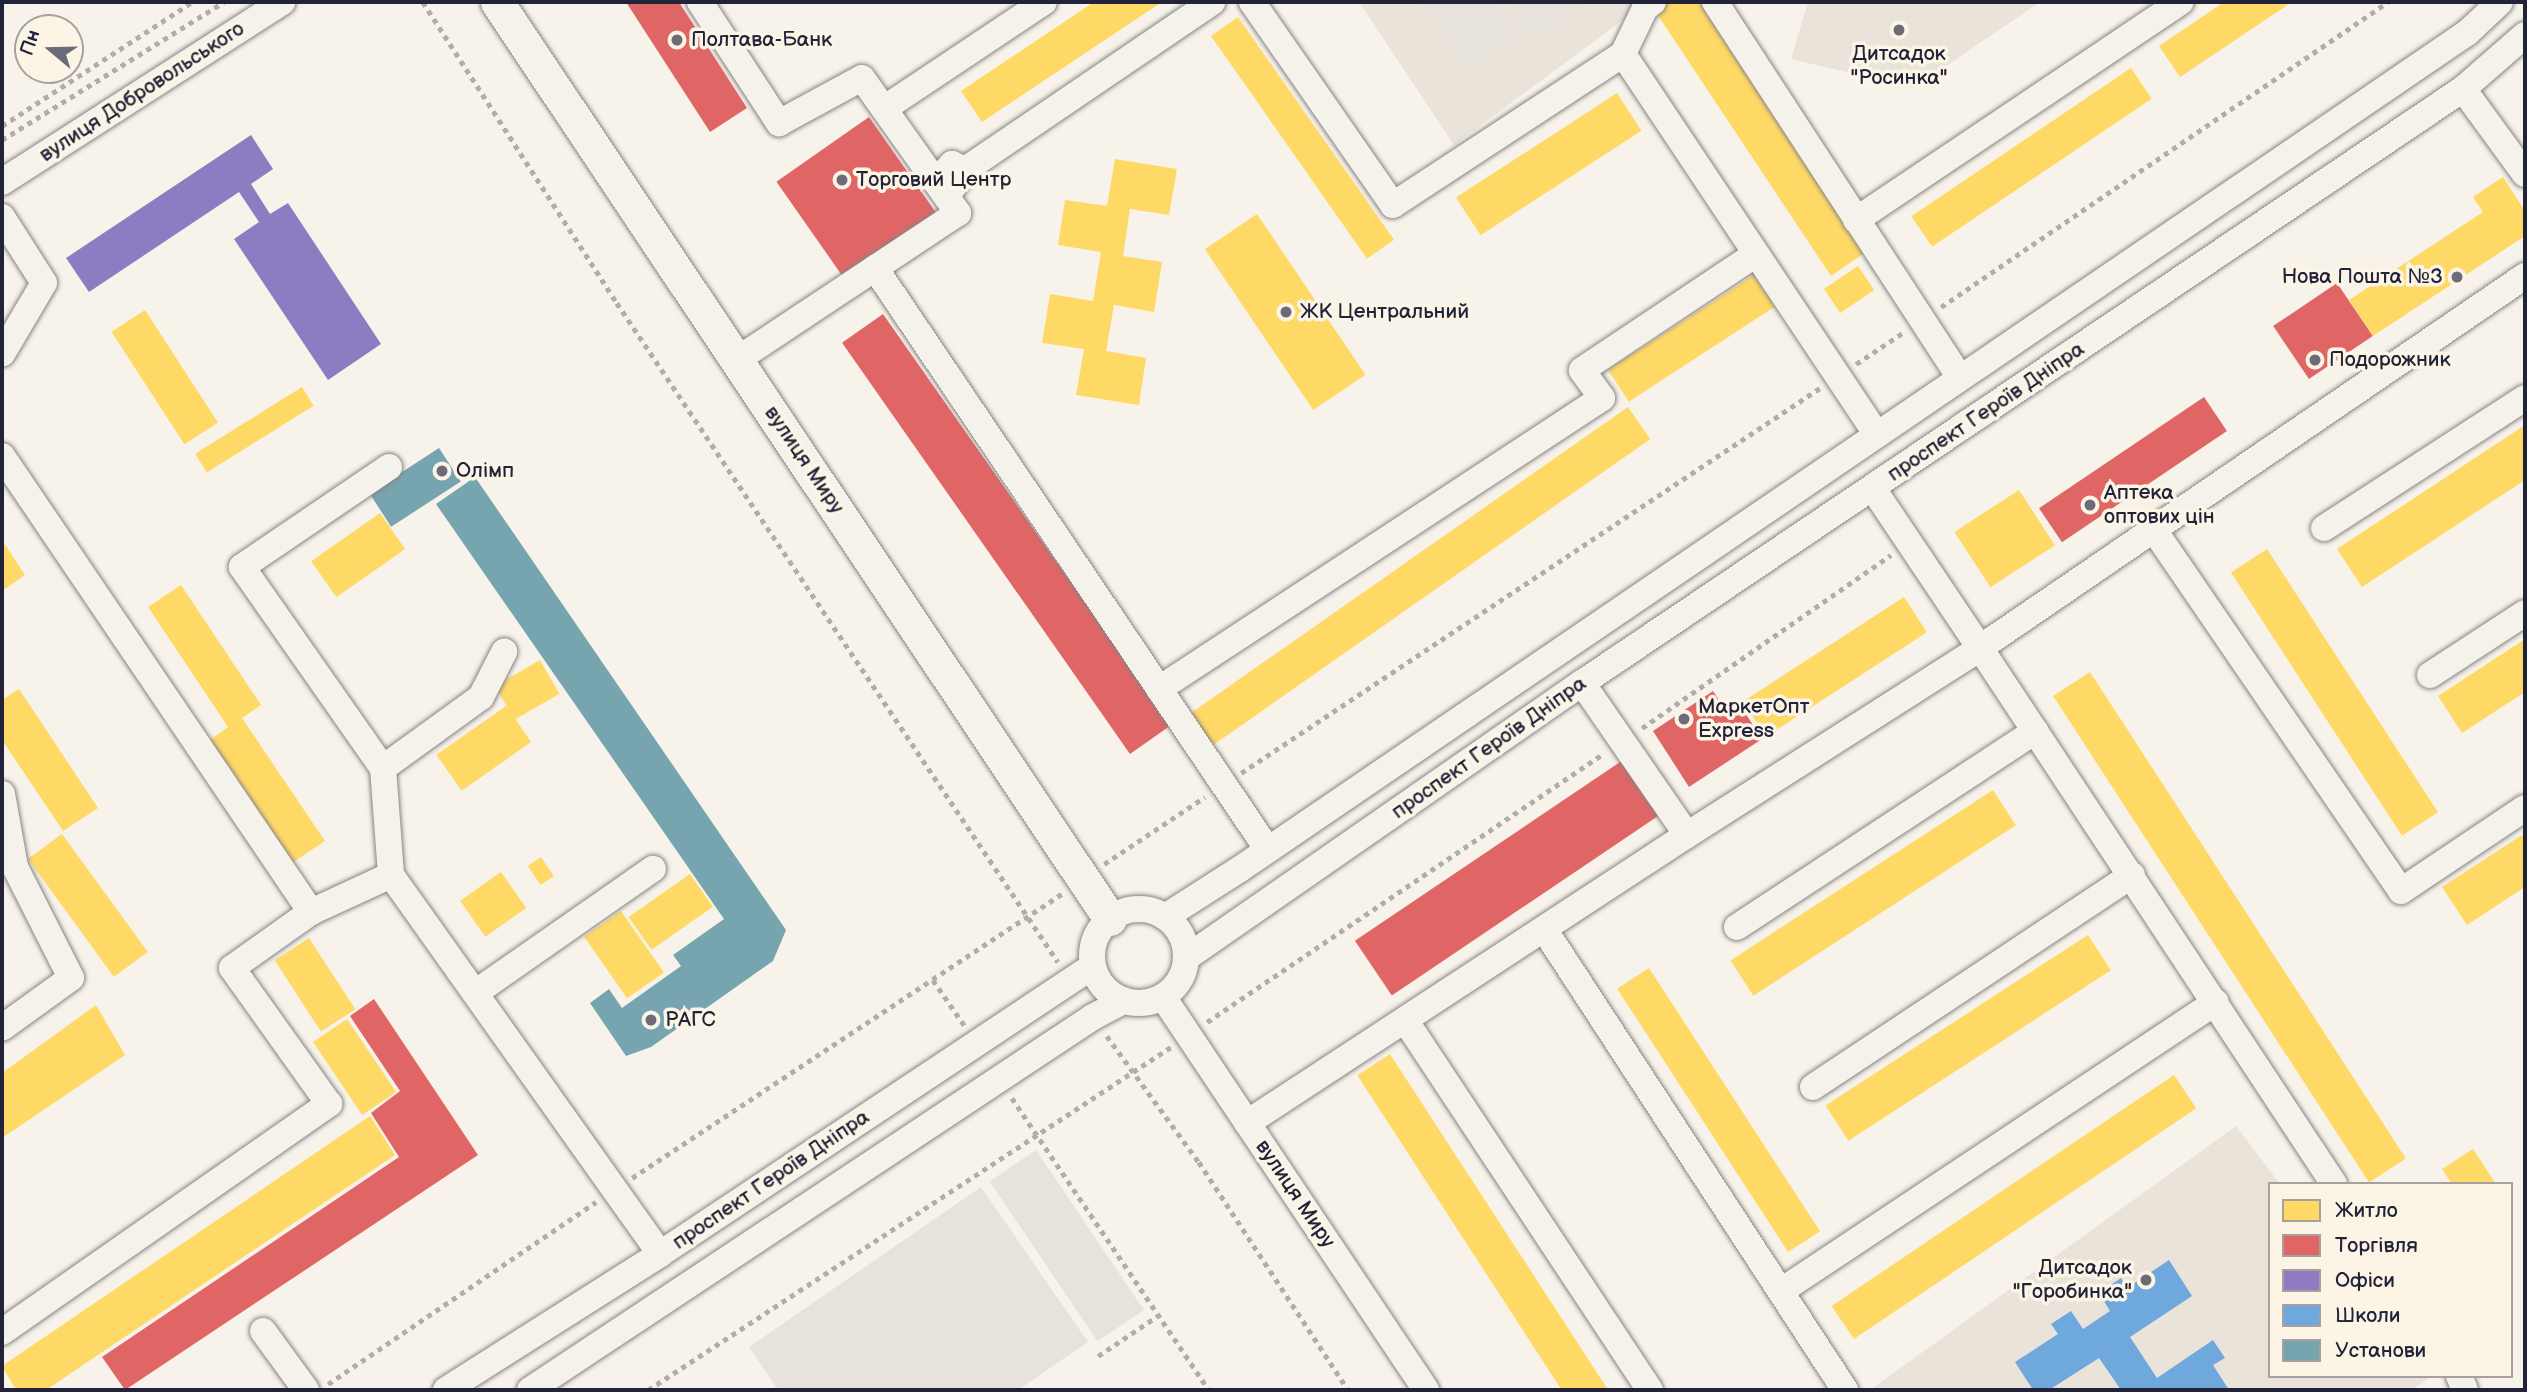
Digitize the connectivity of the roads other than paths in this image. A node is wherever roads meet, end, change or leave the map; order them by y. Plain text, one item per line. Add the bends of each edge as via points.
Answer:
1 (282, 2) edge
2 (497, 2) edge
3 (700, 2) edge
4 (1044, 2) edge
5 (1212, 2) edge
6 (1252, 2) edge
7 (1653, 2) edge
8 (1715, 2) edge
9 (2181, 2) edge
10 (2500, 2) edge
11 (2525, 35) edge
12 (1623, 54) junction
13 (2463, 89) junction
14 (885, 108) junction
15 (2525, 174) edge
16 (2, 182) edge
17 (936, 182) junction
18 (2, 217) edge
19 (1856, 220) junction
20 (2153, 246) junction
21 (1756, 254) junction
22 (875, 268) junction
23 (2525, 276) edge
24 (2178, 283) junction
25 (2, 354) edge
26 (737, 359) junction
27 (1959, 377) junction
28 (2525, 398) edge
29 (1876, 434) junction
30 (2, 456) edge
31 (388, 467) dead end
32 (1873, 489) junction
33 (1773, 505) junction
34 (2323, 528) dead end
35 (2154, 530) junction
36 (1794, 541) junction
37 (2525, 613) edge
38 (1980, 648) junction
39 (504, 652) dead end
40 (2430, 676) dead end
41 (1582, 683) junction
42 (1159, 689) junction
43 (2035, 731) junction
44 (383, 768) junction
45 (2, 794) edge
46 (2525, 808) edge
47 (1687, 835) junction
48 (1268, 850) junction
49 (653, 869) dead end
50 (391, 875) junction
51 (2132, 875) junction
52 (311, 912) junction
53 (1165, 917) junction
54 (1110, 919) junction
55 (1738, 927) dead end
56 (1544, 929) junction
57 (1186, 958) junction
58 (1093, 966) junction
59 (475, 993) junction
60 (1163, 997) junction
61 (1123, 1000) junction
62 (2216, 1002) junction
63 (1405, 1020) junction
64 (2, 1028) edge
65 (1813, 1087) dead end
66 (1247, 1123) junction
67 (2333, 1182) edge
68 (660, 1254) junction
69 (1781, 1291) junction
70 (262, 1331) dead end
71 (2, 1332) edge
72 (306, 1390) edge
73 (446, 1390) edge
74 (530, 1390) edge
75 (1426, 1390) edge
76 (1650, 1390) edge
77 (1845, 1390) edge

1 - 16 street, вулиця Добровольського
2 - 26 main road, вулиця Миру
3 - 14 street via 779,123 862,78
4 - 14 street
5 - 17 street via 965,170 952,164
6 - 12 street via 1393,205
7 - 12 street via 1645,8
8 - 19 street
9 - 19 street
10 - 20 street, проспект Героїв Дніпра via 2467,33
11 - 13 street, проспект Героїв Дніпра
12 - 21 street
13 - 15 street
13 - 24 street, проспект Героїв Дніпра
14 - 17 street
17 - 22 street via 958,213
18 - 25 street via 44,283
19 - 27 street
20 - 24 street
20 - 27 street, проспект Героїв Дніпра
21 - 29 street
21 - 42 street via 1582,370 1602,398
22 - 26 street
22 - 42 street
23 - 35 street
24 - 32 street, проспект Героїв Дніпра
26 - 54 main road, вулиця Миру
27 - 29 street, проспект Героїв Дніпра
28 - 34 street
29 - 33 street, проспект Героїв Дніпра
30 - 52 street
31 - 44 street via 242,567
32 - 36 street, проспект Героїв Дніпра
32 - 38 street
33 - 36 street
33 - 48 street, проспект Героїв Дніпра
35 - 38 street
35 - 46 street via 2401,891
36 - 41 street, проспект Героїв Дніпра
37 - 40 street
38 - 43 street
38 - 47 street
39 - 44 street via 481,697
41 - 47 street
41 - 57 street, проспект Героїв Дніпра
42 - 48 street
43 - 51 street
43 - 55 street
44 - 50 street
45 - 64 street via 15,867 71,978
47 - 56 street
48 - 53 street, проспект Героїв Дніпра
49 - 59 street
50 - 52 street
50 - 59 street
51 - 62 street
51 - 65 street
52 - 71 street via 232,968 329,1104
53 - 54 street via 1137,909
53 - 57 street via 1181,935
54 - 58 street via 1093,947
56 - 63 street
56 - 69 street
57 - 60 street via 1175,987
58 - 61 street via 1102,986
58 - 68 street, проспект Героїв Дніпра
59 - 68 street
60 - 61 street via 1150,1002
60 - 66 street, вулиця Миру
61 - 74 street, проспект Героїв Дніпра
62 - 67 street
62 - 69 street
63 - 66 street
63 - 76 street
66 - 75 street, вулиця Миру
68 - 73 street, проспект Героїв Дніпра
69 - 77 street
70 - 72 street

